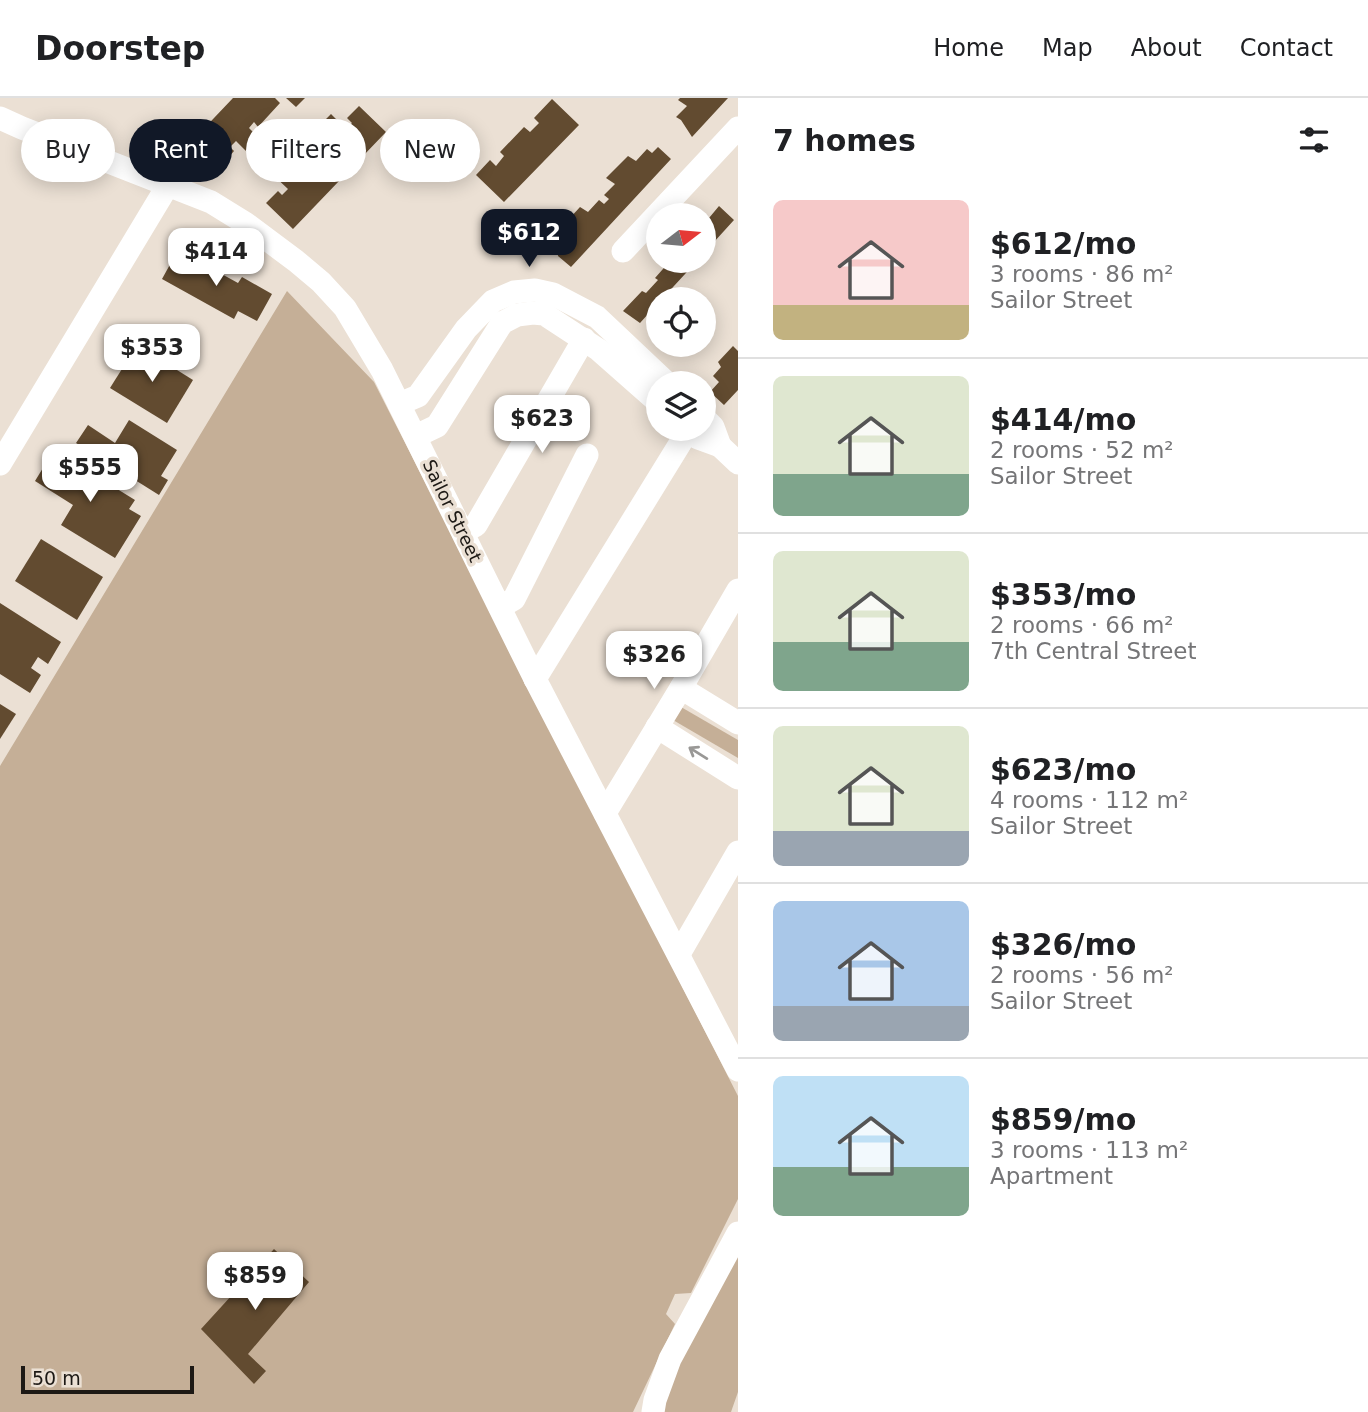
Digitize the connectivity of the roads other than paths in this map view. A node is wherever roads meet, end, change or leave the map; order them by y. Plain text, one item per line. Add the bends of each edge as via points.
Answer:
1 (0, 118) edge
2 (21, 128) edge
3 (21, 128) edge
4 (738, 128) edge
5 (0, 139) edge
6 (115, 164) edge
7 (168, 185) junction
8 (623, 251) dead end
9 (584, 339) junction
10 (654, 371) edge
11 (646, 392) edge
12 (399, 404) junction
13 (716, 435) edge
14 (416, 436) junction
15 (682, 441) edge
16 (706, 441) edge
17 (720, 446) junction
18 (587, 455) dead end
19 (738, 463) edge
20 (0, 464) edge
21 (463, 531) junction
22 (738, 590) edge
23 (500, 607) junction
24 (535, 679) junction
25 (681, 688) junction
26 (738, 723) edge
27 (657, 727) junction
28 (738, 778) edge
29 (605, 813) junction
30 (738, 852) edge
31 (679, 954) junction
32 (738, 1070) edge
33 (738, 1233) edge
34 (653, 1412) edge

1 - 2 street, Sailor Street
3 - 5 street
4 - 8 street
6 - 7 street, Sailor Street
7 - 12 street, Sailor Street via 211,202 245,223 321,282 345,308
7 - 20 street
9 - 11 street
9 - 14 street via 544,314 517,315 502,323 437,426
9 - 21 street via 476,525
10 - 12 street via 597,317 553,293 514,292 493,302 466,329 418,396
12 - 14 street, Sailor Street
13 - 17 street
14 - 21 street, Sailor Street
15 - 24 street
16 - 17 street
17 - 19 street
18 - 23 street via 514,599
21 - 23 street, Sailor Street
22 - 25 street
23 - 24 street, Sailor Street
24 - 29 street, Sailor Street
25 - 26 street
25 - 27 street
28 -> 27 street
27 - 29 street
29 - 31 street, Sailor Street
30 - 31 street
31 - 32 street, Sailor Street
33 - 34 street via 670,1359

